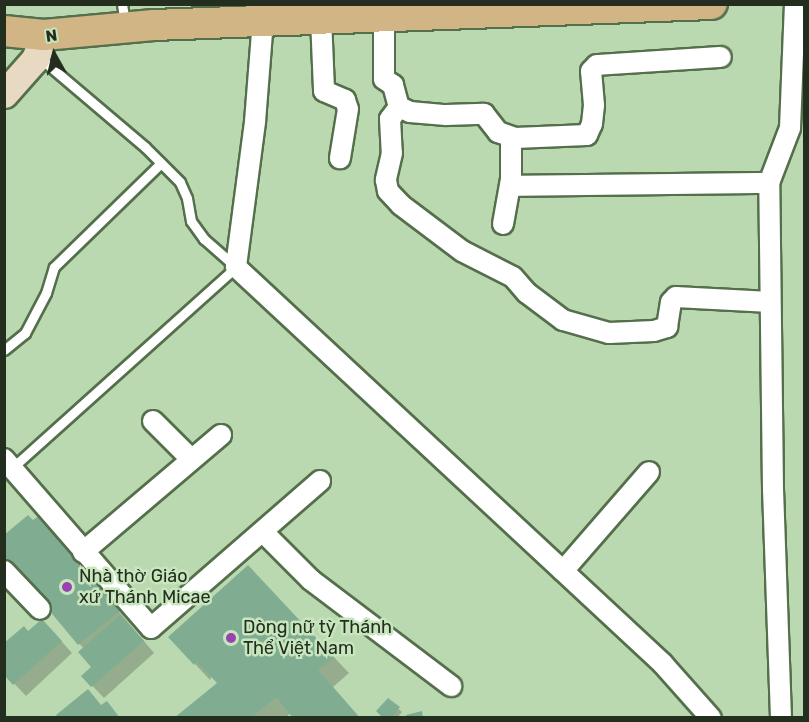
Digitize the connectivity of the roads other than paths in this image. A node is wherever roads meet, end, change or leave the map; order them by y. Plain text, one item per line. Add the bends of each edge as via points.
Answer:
1 (712, 4) edge
2 (795, 4) edge
3 (570, 7) edge
4 (384, 10) edge
5 (124, 16) edge
6 (321, 18) junction
7 (263, 20) junction
8 (4, 31) edge
9 (41, 45) junction
10 (721, 57) dead end
11 (4, 94) edge
12 (399, 107) junction
13 (511, 137) junction
14 (340, 158) dead end
15 (161, 163) junction
16 (769, 183) junction
17 (510, 186) junction
18 (503, 224) dead end
19 (236, 267) junction
20 (770, 302) junction
21 (4, 350) edge
22 (153, 421) dead end
23 (220, 435) dead end
24 (191, 459) junction
25 (8, 464) edge
26 (649, 472) dead end
27 (320, 481) dead end
28 (263, 532) junction
29 (83, 552) junction
30 (563, 571) junction
31 (7, 579) edge
32 (40, 609) dead end
33 (452, 686) dead end
34 (711, 717) edge
35 (781, 717) edge

1 - 3 main road
2 - 16 street via 790,128
3 - 4 main road
4 - 6 main road
4 - 12 street via 384,79 393,85
5 - 7 main road
5 - 9 main road
6 - 7 main road
6 - 14 street via 324,91 348,105
7 - 19 street via 255,122
8 - 9 main road
9 - 11 main road via 27,71
9 - 15 lane
10 - 13 street via 597,65 591,71 594,105 587,135
12 - 13 street via 428,114 484,114 498,132
12 - 20 street via 390,119 388,191 462,251 513,277 527,293 563,320 609,333 654,331 666,327 671,302 676,297
13 - 17 street
15 - 19 lane via 180,182 191,221 204,239
15 - 21 lane via 54,267 46,293 25,333
16 - 17 street
16 - 20 street
17 - 18 street
19 - 25 lane
19 - 30 street
20 - 35 street
22 - 24 street
23 - 24 street
24 - 29 street
25 - 29 street
26 - 30 street
27 - 28 street
28 - 29 street via 151,628
28 - 33 street via 311,580
30 - 34 street via 663,664
31 - 32 street

